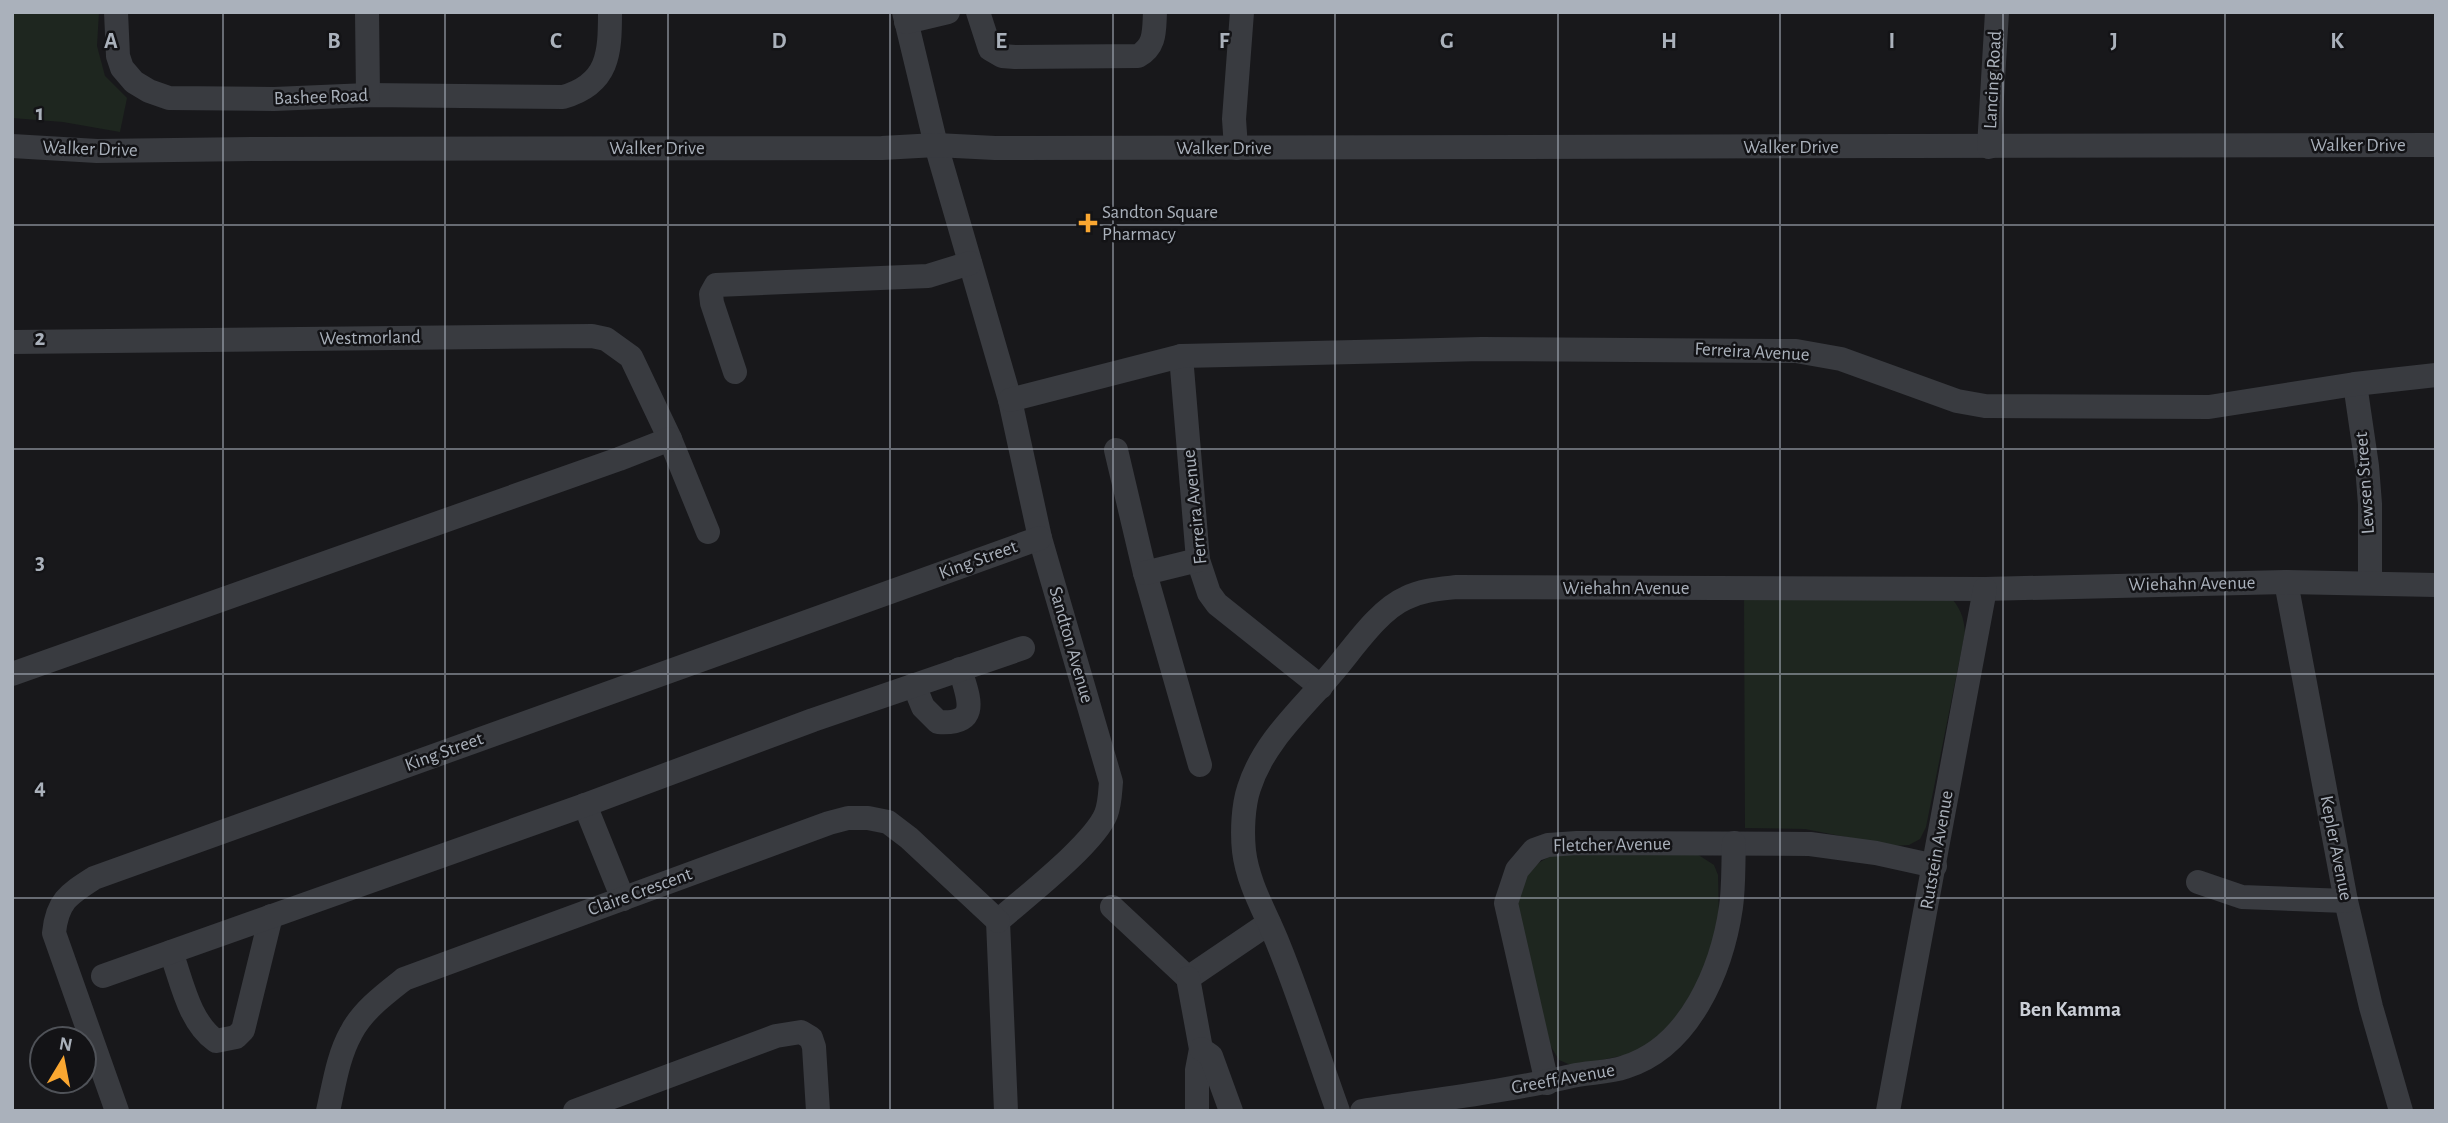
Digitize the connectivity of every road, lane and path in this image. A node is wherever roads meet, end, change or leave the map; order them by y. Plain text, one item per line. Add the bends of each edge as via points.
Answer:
1 (116, 12) edge
2 (367, 12) edge
3 (610, 12) edge
4 (948, 12) edge
5 (978, 12) edge
6 (1156, 12) edge
7 (1242, 12) edge
8 (1997, 12) edge
9 (905, 17) edge
10 (368, 95) junction
11 (936, 145) junction
12 (2436, 145) edge
13 (12, 146) edge
14 (1989, 147) junction
15 (1236, 148) junction
16 (970, 263) junction
17 (12, 342) edge
18 (1181, 356) junction
19 (735, 372) dead end
20 (2436, 375) edge
21 (2355, 384) junction
22 (1010, 400) junction
23 (670, 439) junction
24 (1116, 450) dead end
25 (708, 532) dead end
26 (1040, 538) junction
27 (1198, 560) junction
28 (1145, 573) junction
29 (2286, 582) junction
30 (2370, 583) junction
31 (2436, 585) edge
32 (1985, 589) junction
33 (1023, 648) dead end
34 (960, 669) junction
35 (12, 674) edge
36 (914, 685) junction
37 (1321, 687) junction
38 (1200, 765) dead end
39 (585, 805) junction
40 (1734, 843) junction
41 (1935, 866) junction
42 (2198, 882) dead end
43 (623, 899) junction
44 (2346, 901) junction
45 (1112, 907) dead end
46 (271, 916) junction
47 (998, 921) junction
48 (1269, 923) junction
49 (171, 952) junction
50 (103, 976) dead end
51 (1188, 978) junction
52 (1201, 1049) junction
53 (1547, 1083) junction
54 (117, 1111) edge
55 (328, 1111) edge
56 (575, 1111) edge
57 (818, 1111) edge
58 (1006, 1111) edge
59 (1198, 1111) edge
60 (1231, 1111) edge
61 (1338, 1111) edge
62 (1362, 1111) edge
63 (1888, 1111) edge
64 (2401, 1111) edge

1 - 10 street, Bashee Road via 122,68 142,86 169,98
2 - 10 street
3 - 10 street, Bashee Road via 610,49 602,70 576,93
4 - 9 street
5 - 6 street via 994,52 1042,57 1138,55 1153,42
7 - 15 street
8 - 14 street, Lancing Road
9 - 11 street, Sandton Avenue
11 - 13 street, Walker Drive via 97,151
11 - 15 street, Walker Drive
11 - 16 street, Sandton Avenue
12 - 14 street, Walker Drive
14 - 15 street, Walker Drive
16 - 19 street via 928,276 716,285 710,294
16 - 22 street, Sandton Avenue
17 - 23 street, Westmorland via 592,336 606,339 631,357
18 - 21 street, Ferreira Avenue via 1482,349 1796,351 1841,359 1957,401 2033,408 2210,407
18 - 22 street, Ferreira Avenue
18 - 27 street, Ferreira Avenue
20 - 21 street, Ferreira Avenue
21 - 30 street, Lewsen Street via 2370,504
22 - 26 street, Sandton Avenue
23 - 25 street, Westmorland
23 - 35 street
24 - 28 street
26 - 47 street, Sandton Avenue via 1106,762 1110,797 1096,831
26 - 54 street, King Street via 94,878 66,898 54,933
27 - 28 street
27 - 37 street, Ferreira Avenue via 1217,604
28 - 38 street
29 - 30 street, Wiehahn Avenue
29 - 32 street, Wiehahn Avenue
29 - 44 street, Kepler Avenue
30 - 31 street, Wiehahn Avenue
32 - 37 street, Wiehahn Avenue via 1457,587 1425,591 1385,612
32 - 41 street, Rutstein Avenue
33 - 34 street
34 - 36 street
34 - 36 street via 970,704 962,720 938,722 923,707
36 - 39 street
37 - 48 street, Wiehahn Avenue via 1266,751 1248,790 1244,852
39 - 43 street
39 - 46 street
40 - 41 street, Fletcher Avenue via 1810,844
40 - 53 street, Greeff Avenue via 1731,905 1719,958 1675,1036 1654,1054 1625,1068
40 - 53 street, Fletcher Avenue via 1548,845 1524,860 1506,903
41 - 63 street, Rutstein Avenue
42 - 44 street via 2242,897
43 - 47 street, Claire Crescent via 829,823 868,818 888,822 909,838
43 - 55 street, Claire Crescent via 404,979 352,1029
44 - 64 street, Kepler Avenue
45 - 51 street
46 - 49 street
46 - 49 street via 243,1030 236,1037 216,1041 206,1034 196,1020
47 - 58 street
48 - 51 street
48 - 61 street, Wiehahn Avenue
49 - 50 street
51 - 52 street
52 - 59 street
52 - 60 street via 1212,1056
53 - 62 street, Greeff Avenue
56 - 57 street via 776,1037 801,1032 811,1038 814,1047

